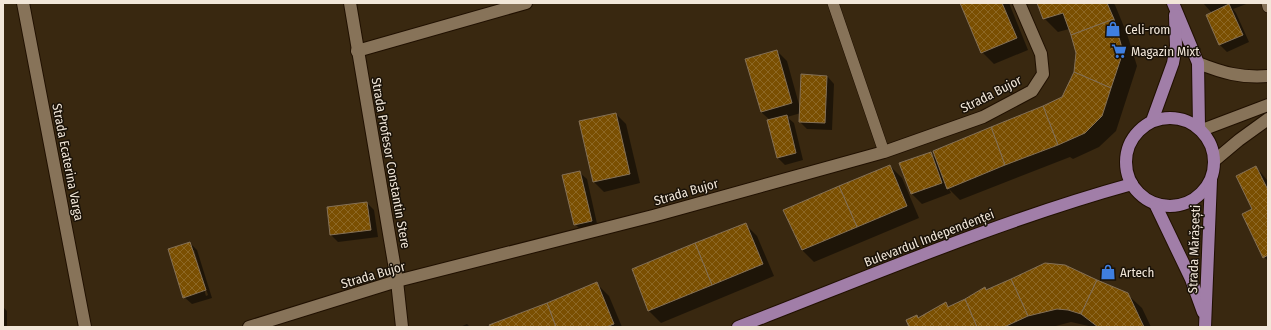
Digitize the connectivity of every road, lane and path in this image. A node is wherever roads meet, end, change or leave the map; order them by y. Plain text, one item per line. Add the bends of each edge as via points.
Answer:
1 (23, 3) edge
2 (350, 3) edge
3 (526, 3) edge
4 (834, 3) edge
5 (1019, 3) edge
6 (1267, 3) edge
7 (1174, 5) edge
8 (1268, 7) edge
9 (357, 50) junction
10 (1198, 63) junction
11 (1268, 76) edge
12 (1268, 105) edge
13 (1268, 119) edge
14 (1152, 121) junction
15 (1200, 128) junction
16 (884, 152) junction
17 (1214, 161) junction
18 (1211, 179) junction
19 (1132, 184) junction
20 (1156, 206) junction
21 (397, 282) junction
22 (1206, 323) edge
23 (85, 327) edge
24 (249, 327) edge
25 (402, 327) edge
26 (738, 327) edge

1 - 23 street, Strada Ecaterina Varga
2 - 9 street, Strada Profesor Constantin Stere
3 - 9 street
4 - 16 lane
5 - 16 street, Strada Bujor via 1041,54 1043,74 1032,91 983,117
6 - 8 lane
7 - 10 main road
7 - 14 main road via 1176,46 1173,63
9 - 21 street, Strada Profesor Constantin Stere
10 - 11 street via 1247,77
10 - 15 main road
12 - 15 street
13 - 17 street
14 - 15 main road via 1181,119
14 - 19 main road via 1133,136 1127,147 1125,159
15 - 17 main road via 1210,144
16 - 21 street, Strada Bujor via 653,216
17 - 18 main road
18 - 20 main road via 1205,191 1189,203 1169,208
18 - 22 main road, Strada Mărășești
19 - 20 main road via 1143,197
19 - 26 main road, Bulevardul Independenței via 1011,222
20 - 22 main road, Strada Mărășești via 1191,279
21 - 24 street, Strada Bujor
21 - 25 street, Strada Profesor Constantin Stere

